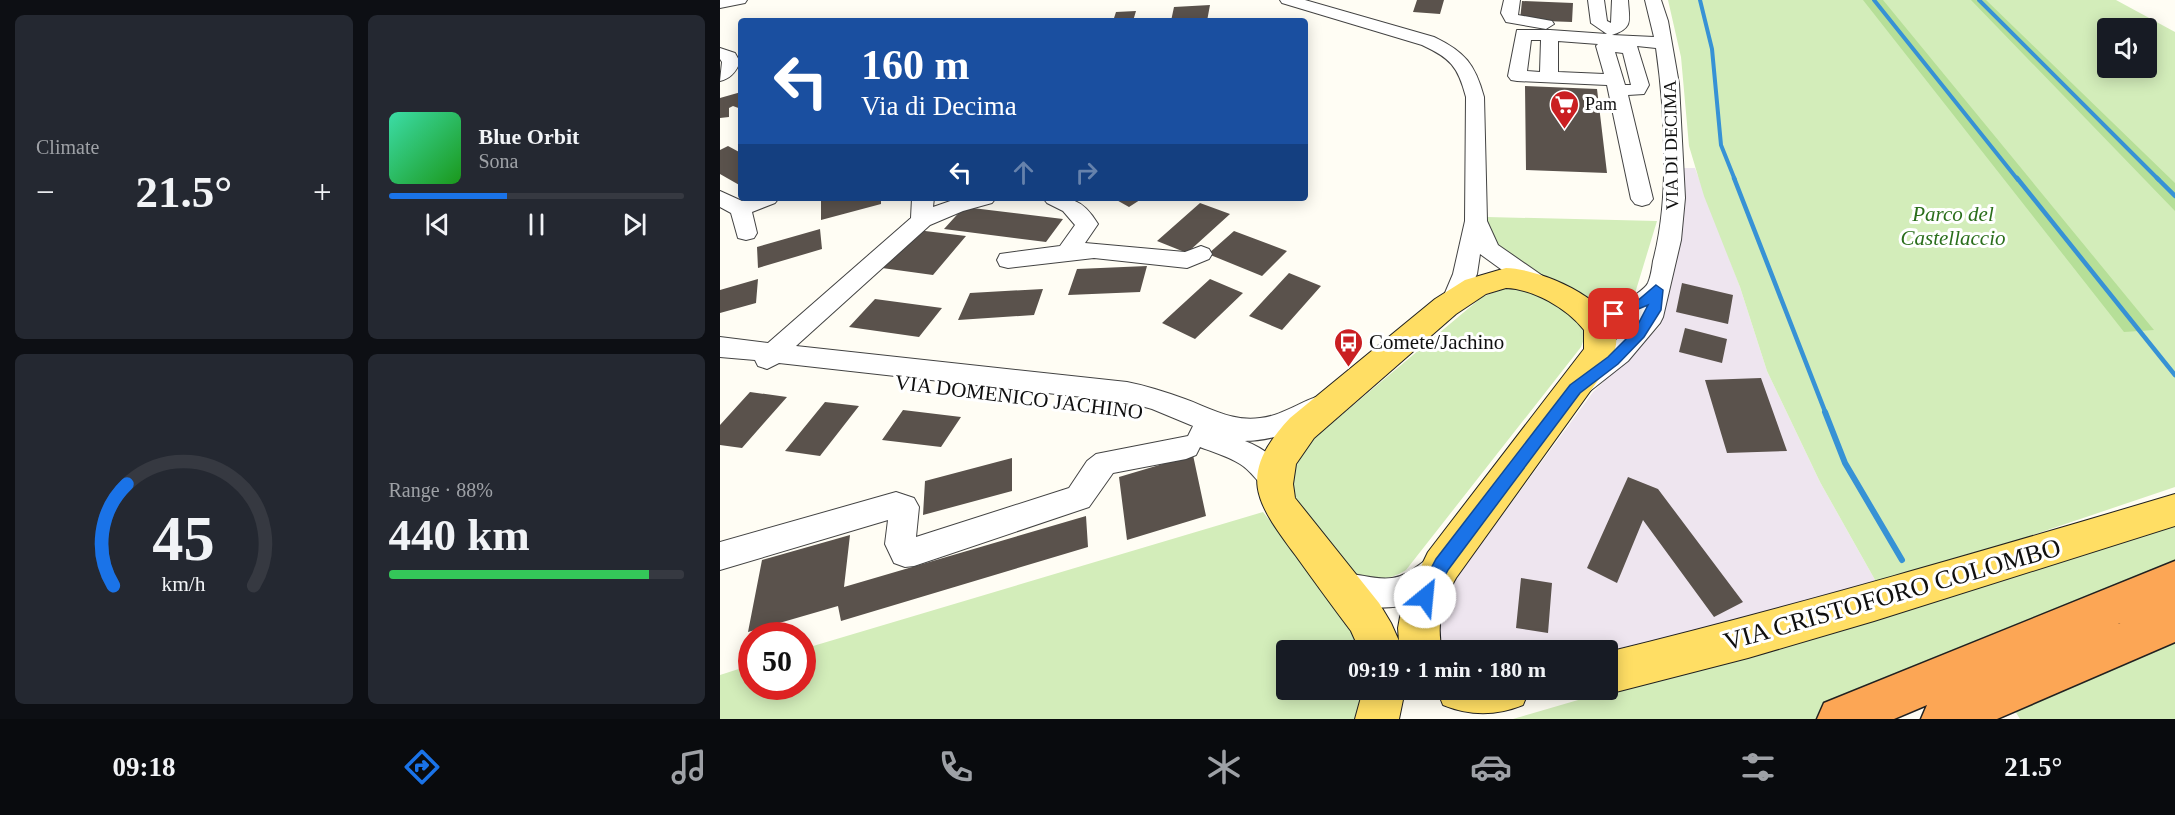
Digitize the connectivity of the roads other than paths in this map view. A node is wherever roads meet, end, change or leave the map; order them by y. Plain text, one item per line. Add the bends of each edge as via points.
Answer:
1 (739, 0) edge
2 (1288, 0) edge
3 (1512, 0) edge
4 (1596, 0) edge
5 (1620, 0) edge
6 (1653, 0) edge
7 (720, 3) edge
8 (1600, 26) junction
9 (1550, 36) junction
10 (1579, 37) junction
11 (1664, 43) junction
12 (720, 45) edge
13 (738, 49) edge
14 (720, 53) edge
15 (738, 73) edge
16 (720, 76) edge
17 (1549, 78) junction
18 (1583, 79) junction
19 (720, 84) edge
20 (720, 198) edge
21 (1642, 199) dead end
22 (761, 201) edge
23 (974, 201) edge
24 (1060, 201) edge
25 (741, 209) junction
26 (922, 209) edge
27 (1476, 221) junction
28 (746, 233) dead end
29 (1068, 252) junction
30 (1201, 254) dead end
31 (1008, 260) dead end
32 (1542, 287) junction
33 (1656, 290) junction
34 (1454, 300) junction
35 (1582, 310) junction
36 (720, 347) edge
37 (766, 360) junction
38 (720, 364) edge
39 (1575, 389) junction
40 (1340, 395) junction
41 (1186, 447) dead end
42 (1274, 478) junction
43 (2175, 510) edge
44 (720, 556) edge
45 (1442, 565) junction
46 (2175, 580) edge
47 (1342, 586) junction
48 (2175, 621) edge
49 (1376, 640) edge
50 (1418, 640) edge
51 (1618, 671) edge
52 (1456, 700) edge
53 (1470, 719) edge
54 (1840, 719) edge
55 (1944, 719) edge

1 - 7 street
2 - 27 street via 1428,41 1461,62 1475,97
3 - 8 street via 1509,16 1517,21
4 - 8 street
5 - 8 street via 1620,27 1610,30
6 - 11 street, VIA DI DECIMA
9 - 10 street
9 - 17 street
9 - 17 street via 1523,34 1517,75
10 - 11 street
10 - 18 street
11 - 33 street, VIA DI DECIMA via 1670,84 1674,198 1670,240
12 - 13 street
14 - 16 street via 731,62
15 - 19 street
17 - 18 street
18 - 21 street via 1616,85
20 - 25 street
22 - 25 street
23 - 26 street via 949,208
24 - 29 street via 1071,206 1087,224
25 - 28 street
26 - 37 street
27 - 32 street via 1489,250
27 - 34 street via 1465,274
29 - 30 street via 1106,250 1187,260
29 - 31 street
32 - 34 main road via 1522,279 1499,279
32 - 35 main road
33 - 35 street via 1641,305 1621,313
33 - 39 street, VIA DI DECIMA via 1654,310 1640,333
34 - 40 main road
35 - 39 main road, VIA DI DECIMA via 1598,325 1602,340 1598,355
36 - 37 street, VIA DOMENICO JACHINO
37 - 38 street, VIA DOMENICO JACHINO
37 - 40 street, VIA DOMENICO JACHINO via 1127,392 1178,406 1217,426 1241,432 1285,424
37 - 42 street, VIA DOMENICO JACHINO via 1138,409 1178,422 1251,456
39 - 45 main road, VIA DI DECIMA
40 - 42 main road via 1293,437
41 - 44 street via 1106,462 1095,468 1079,498 914,552 905,553 900,544 904,507 896,505
42 - 47 main road via 1280,506
43 - 51 main road, VIA CRISTOFORO COLOMBO via 1874,602
45 - 47 street, VIA DI DECIMA via 1420,584 1397,594 1382,595
45 - 50 main road, VIA DI DECIMA via 1419,614
46 - 54 highway
47 - 49 main road
48 - 55 highway
52 - 53 main road

